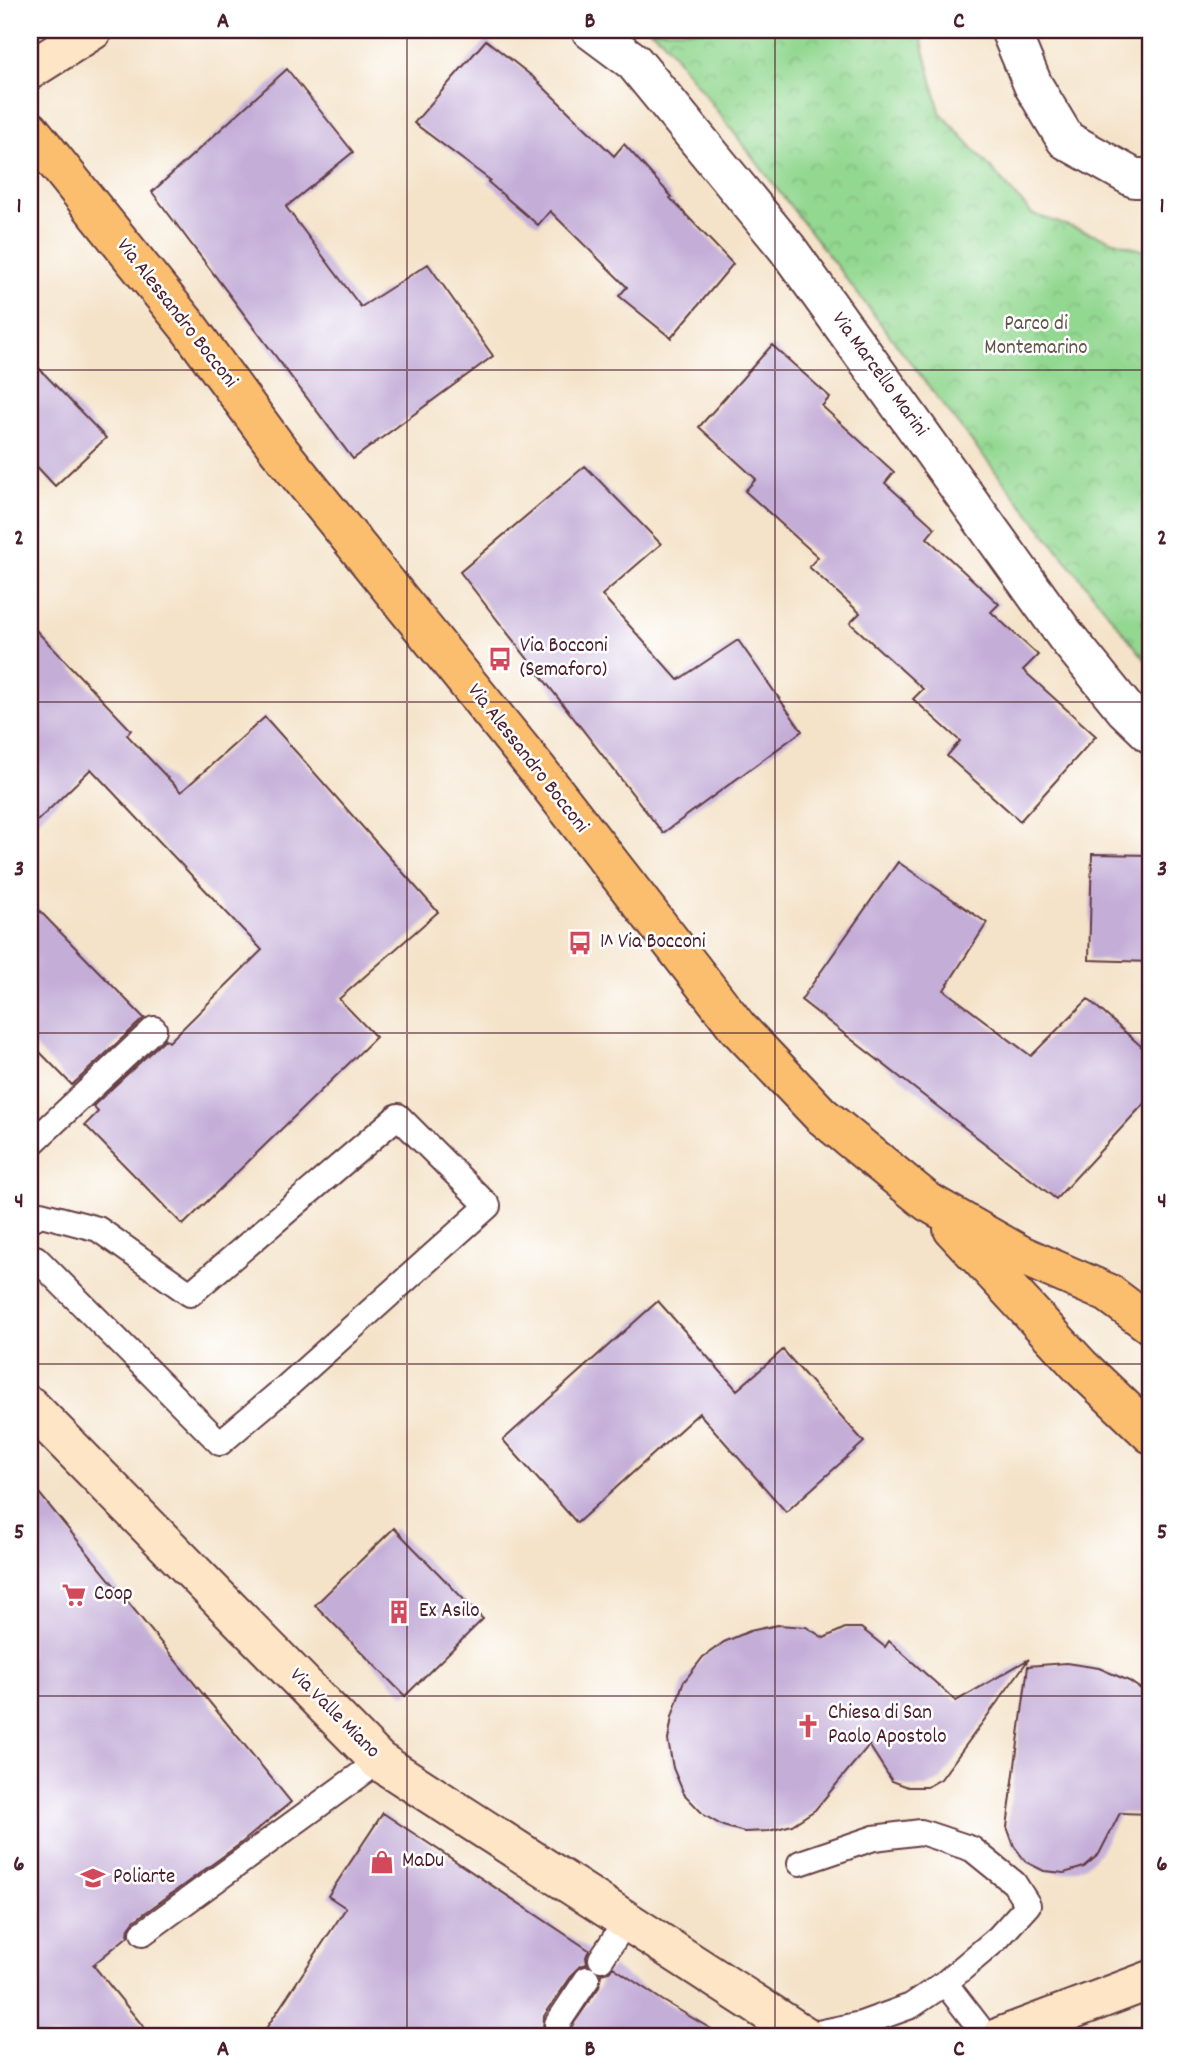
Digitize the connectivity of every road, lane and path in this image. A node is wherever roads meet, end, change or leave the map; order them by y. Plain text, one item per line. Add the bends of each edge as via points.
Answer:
1 (93, 30) edge
2 (592, 30) edge
3 (1010, 30) edge
4 (30, 70) edge
5 (30, 130) edge
6 (1151, 178) edge
7 (1151, 734) edge
8 (153, 1029) dead end
9 (30, 1144) edge
10 (928, 1202) junction
11 (30, 1220) edge
12 (30, 1257) edge
13 (1108, 1293) junction
14 (1151, 1300) edge
15 (1151, 1325) edge
16 (30, 1406) edge
17 (1151, 1434) edge
18 (379, 1761) junction
19 (800, 1863) dead end
20 (627, 1920) junction
21 (143, 1933) dead end
22 (601, 1959) dead end
23 (587, 1979) dead end
24 (1151, 1980) edge
25 (945, 1983) junction
26 (557, 2024) dead end
27 (805, 2036) edge
28 (986, 2036) edge
29 (1002, 2036) edge

1 - 4 street
2 - 7 street, Via Marcello Marini via 634,62 788,248 1065,635
3 - 6 street via 1033,85 1066,140 1134,178
5 - 10 main road, Via Alessandro Bocconi via 738,1028 821,1115
8 - 9 lane
10 - 13 main road, Via Alessandro Bocconi via 1021,1255
10 - 17 main road via 1081,1367
11 - 12 lane via 41,1214 98,1229 190,1294 398,1116 488,1206 220,1443
13 - 14 main road, Via Alessandro Bocconi
13 - 15 main road, Via Alessandro Bocconi
16 - 18 street, Via Valle Miano
18 - 20 street, Via Valle Miano
18 - 21 lane
19 - 25 lane via 874,1838 921,1832 972,1849 1014,1883 1028,1905 998,1938
20 - 22 lane
20 - 27 street, Via Valle Miano
23 - 26 lane
24 - 29 street
25 - 27 lane via 911,2006
25 - 28 lane

